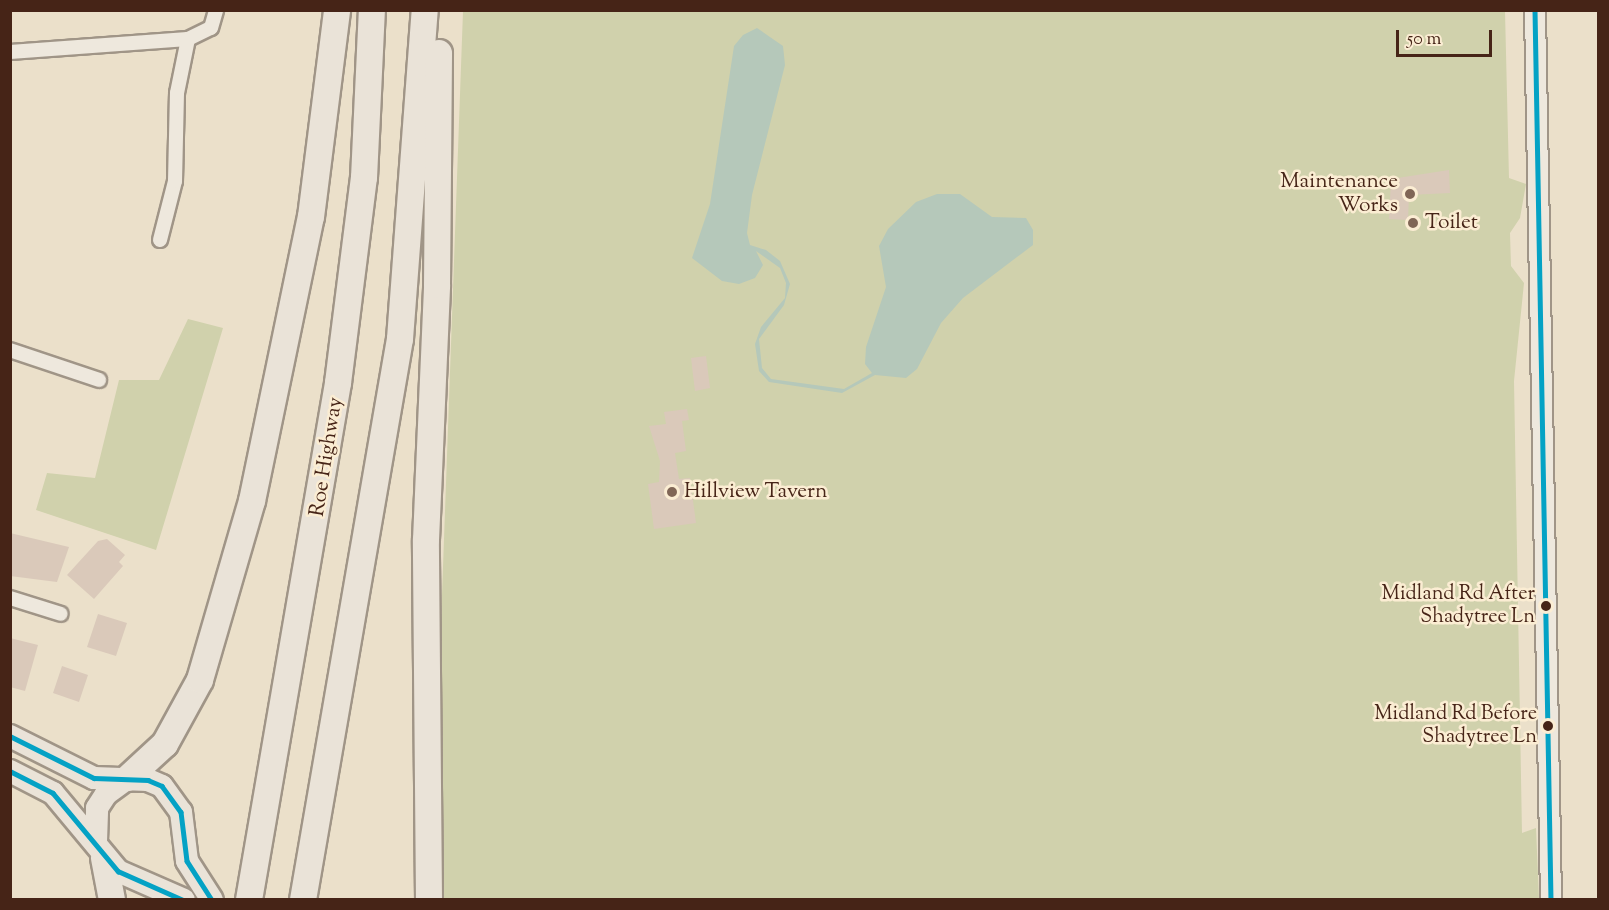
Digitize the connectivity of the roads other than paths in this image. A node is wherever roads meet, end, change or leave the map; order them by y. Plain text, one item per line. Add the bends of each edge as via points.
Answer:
1 (216, 10) edge
2 (337, 10) edge
3 (372, 10) edge
4 (425, 10) edge
5 (439, 10) edge
6 (1535, 10) edge
7 (188, 39) junction
8 (10, 52) edge
9 (160, 240) dead end
10 (10, 350) edge
11 (99, 380) dead end
12 (10, 598) edge
13 (61, 614) dead end
14 (10, 736) edge
15 (10, 771) edge
16 (128, 778) junction
17 (100, 850) junction
18 (112, 900) edge
19 (184, 900) edge
20 (212, 900) edge
21 (249, 900) edge
22 (303, 900) edge
23 (429, 900) edge
24 (1551, 900) edge

1 - 7 street via 211,28
2 - 16 highway via 311,218 252,501 200,680 165,744
3 - 21 highway, Roe Highway via 364,178 337,394
4 - 22 highway via 398,350
5 - 23 highway via 438,262 426,562
6 - 24 main road
7 - 8 street
7 - 9 street via 177,93 175,182
10 - 11 street
12 - 13 street
14 - 16 main road via 72,771 94,778
15 - 17 main road via 52,793
16 - 17 main road via 106,794 98,808
16 - 20 main road via 148,780 174,798 182,812 188,861
17 - 18 highway
17 - 19 main road via 118,871

